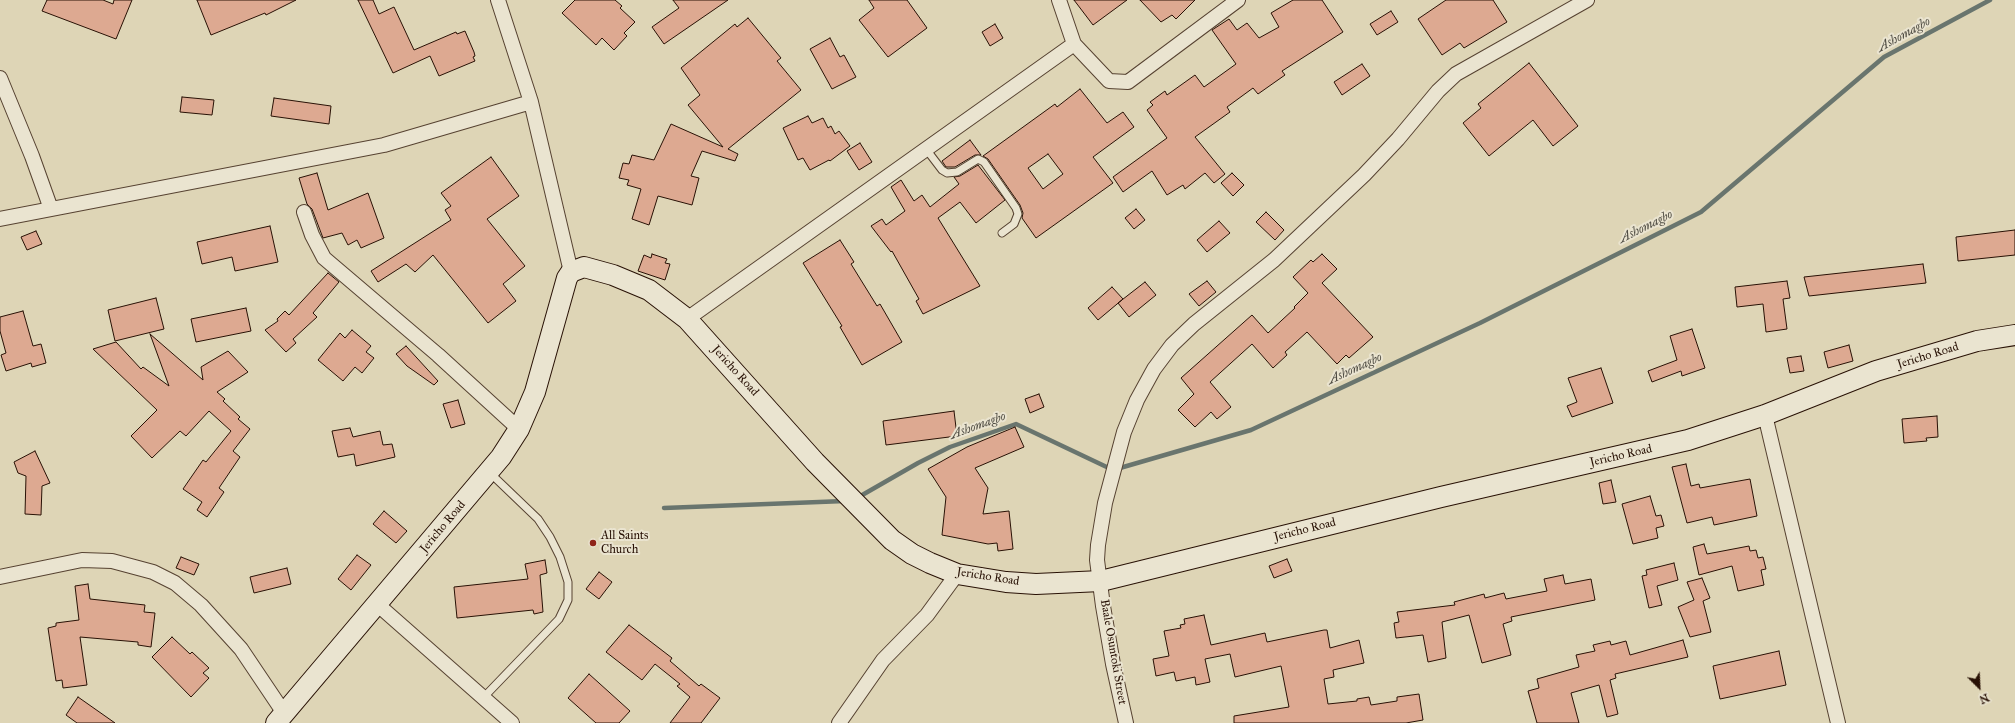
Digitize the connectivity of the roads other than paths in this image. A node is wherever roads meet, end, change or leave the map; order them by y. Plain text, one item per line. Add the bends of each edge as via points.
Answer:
1 (498, 0) edge
2 (1059, 0) edge
3 (1238, 0) edge
4 (1587, 0) edge
5 (1074, 44) junction
6 (0, 78) edge
7 (531, 102) junction
8 (926, 149) junction
9 (51, 210) junction
10 (304, 212) dead end
11 (0, 219) edge
12 (1002, 234) dead end
13 (571, 272) junction
14 (687, 319) junction
15 (2015, 335) edge
16 (1765, 415) junction
17 (519, 429) junction
18 (489, 472) junction
19 (957, 574) junction
20 (0, 577) edge
21 (1101, 581) junction
22 (377, 604) junction
23 (483, 698) junction
24 (280, 718) edge
25 (512, 723) edge
26 (839, 723) edge
27 (1126, 723) edge
28 (1838, 723) edge

1 - 7 street
2 - 5 street
3 - 5 street via 1128,82 1110,81
4 - 21 street, Baale Osuntoki Street via 1456,74 1438,91 1380,159 1300,237 1252,280 1211,309 1172,345 1154,369 1137,400 1124,432 1105,503 1098,545 1097,560
5 - 8 street
6 - 9 street
7 - 9 street via 384,145
7 - 13 street
8 - 12 lane via 947,173 957,172 978,159 984,162 1018,214 1014,224
8 - 14 street
9 - 11 street
10 - 17 street via 324,258 438,355
13 - 14 street, Jericho Road via 584,267 631,282 649,290
13 - 17 street, Jericho Road via 567,278 535,392
14 - 19 street, Jericho Road via 815,462 892,540 930,564
15 - 16 street, Jericho Road via 1977,341 1876,371
16 - 21 street, Jericho Road via 1660,447
16 - 28 street
17 - 18 street, Jericho Road
18 - 22 street, Jericho Road
18 - 23 lane via 538,519 550,537 568,582 568,600 559,619
19 - 21 street, Jericho Road via 1013,583
19 - 26 street via 928,615 883,660
20 - 24 street via 82,560 112,562 153,572 175,583 242,649
21 - 27 street, Baale Osuntoki Street via 1113,664
22 - 23 street
22 - 24 street, Jericho Road
23 - 25 street

